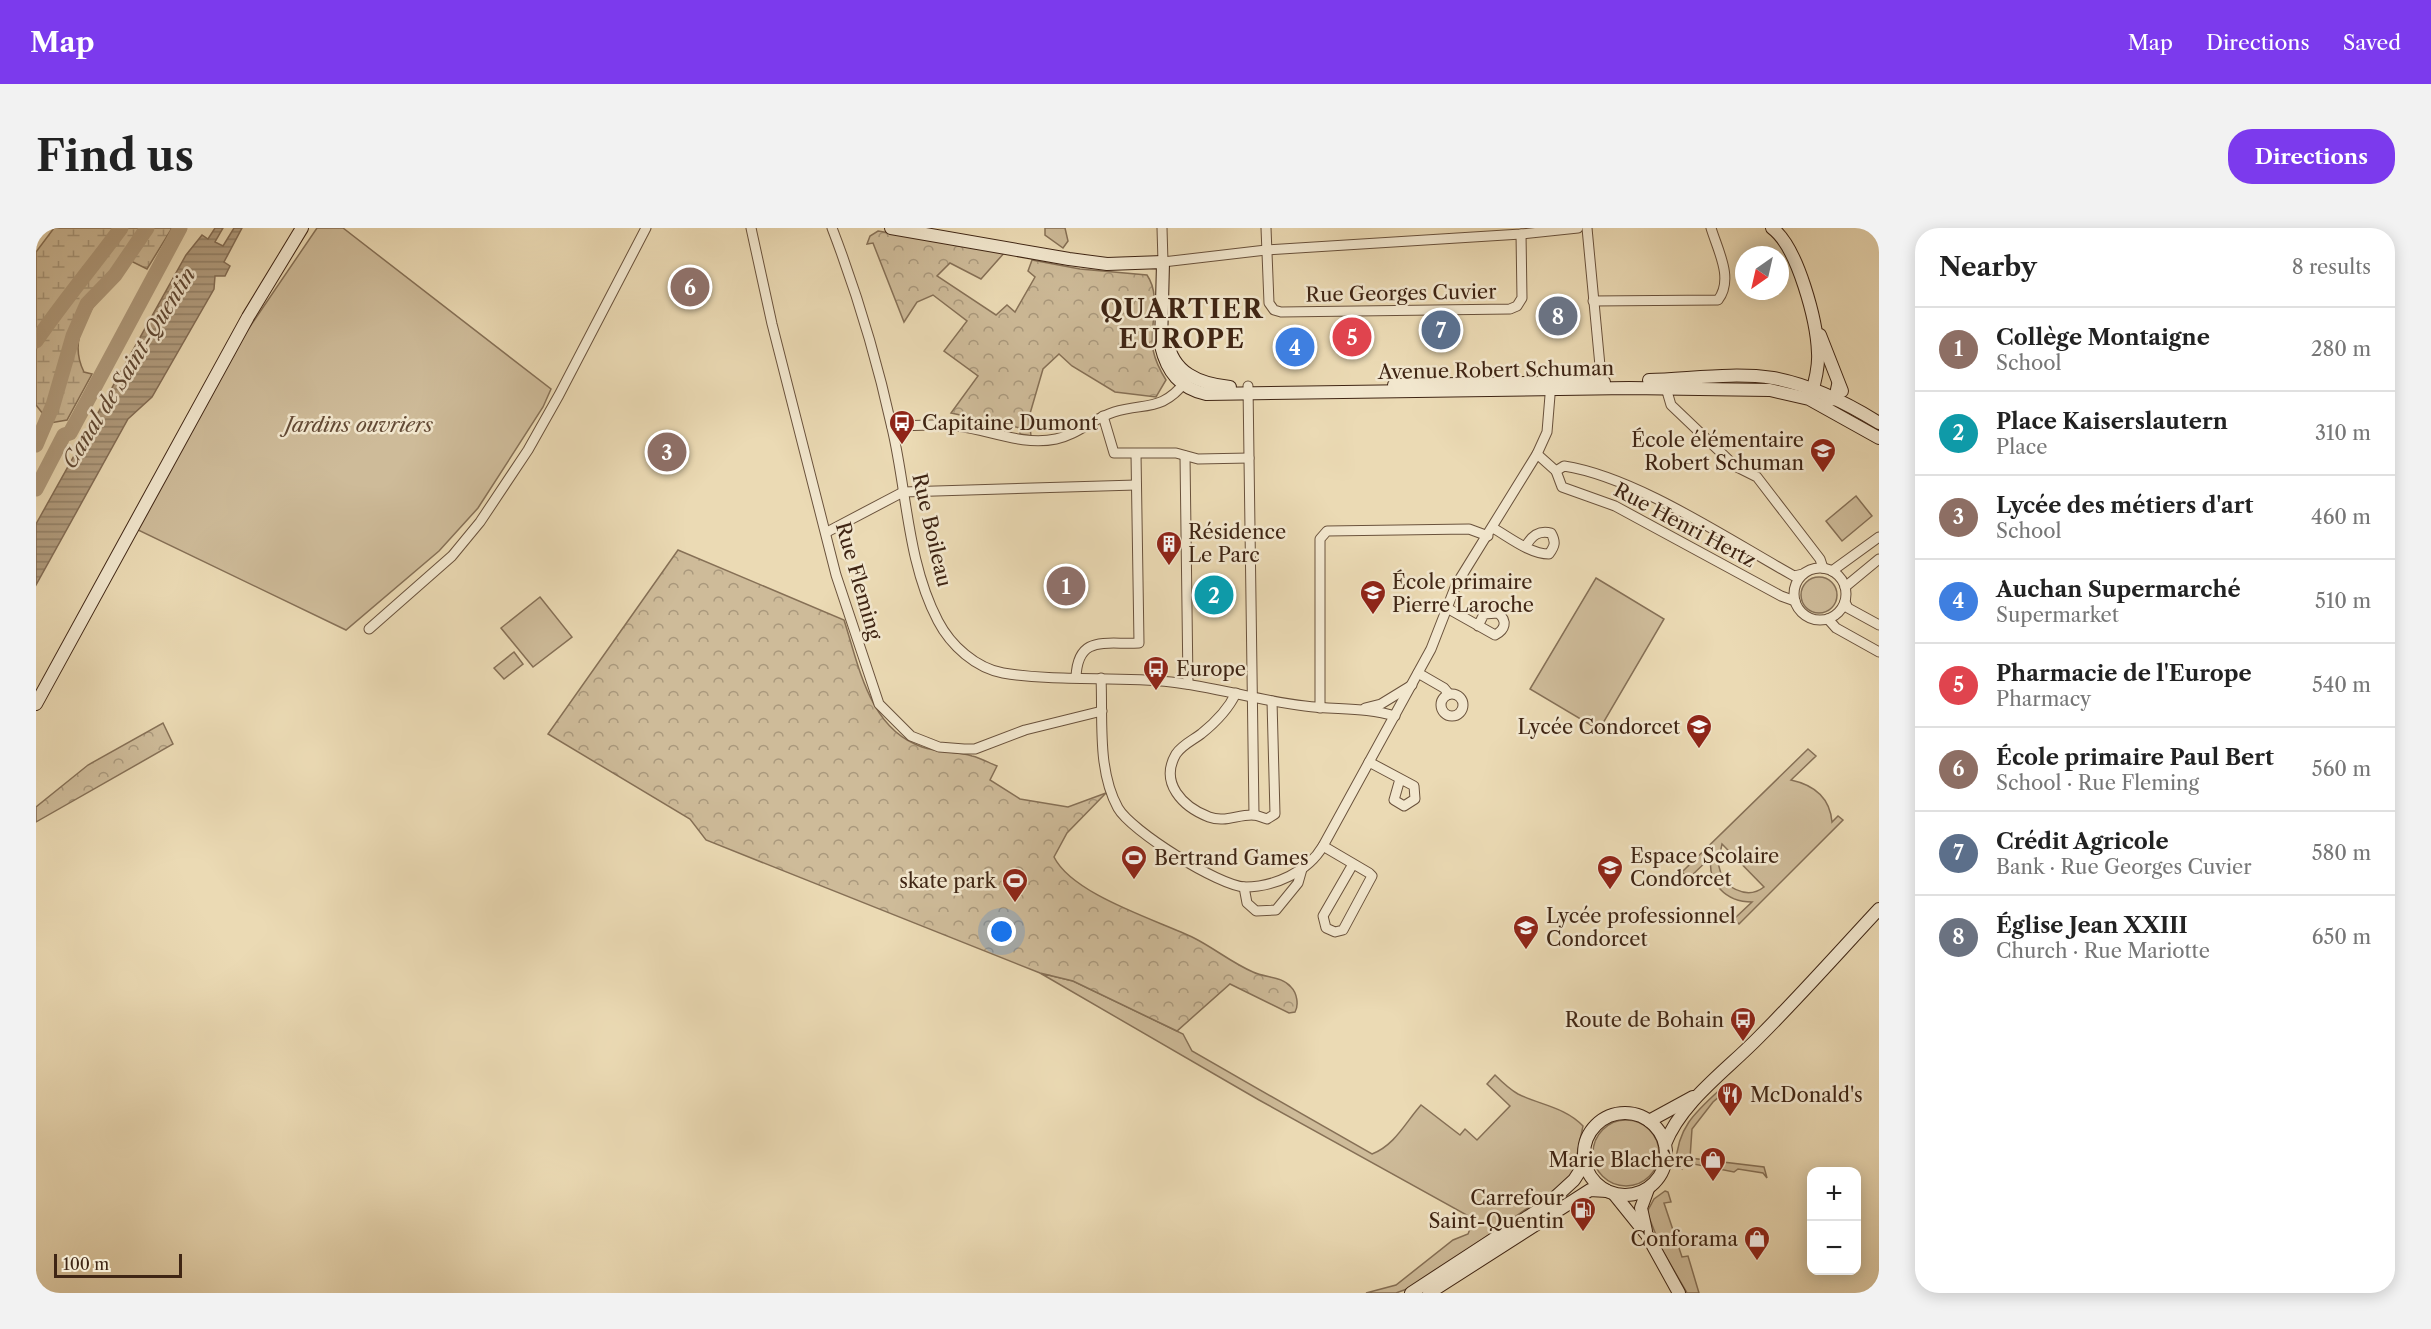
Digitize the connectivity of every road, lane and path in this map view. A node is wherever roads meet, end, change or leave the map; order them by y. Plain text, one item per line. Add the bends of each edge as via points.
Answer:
1 (302, 228) edge
2 (645, 228) edge
3 (751, 228) edge
4 (832, 228) edge
5 (891, 228) edge
6 (1162, 228) edge
7 (1266, 228) edge
8 (1429, 228) edge
9 (1578, 228) edge
10 (1587, 228) edge
11 (1711, 228) edge
12 (1772, 228) edge
13 (1521, 234) junction
14 (1430, 239) junction
15 (1266, 250) junction
16 (1163, 262) junction
17 (1593, 301) junction
18 (1813, 321) junction
19 (1818, 362) junction
20 (1782, 381) junction
21 (1184, 384) junction
22 (1602, 385) junction
23 (1838, 385) junction
24 (1551, 386) junction
25 (1666, 388) junction
26 (1248, 390) junction
27 (1811, 394) junction
28 (1835, 399) junction
29 (1855, 408) junction
30 (1103, 416) junction
31 (1879, 423) edge
32 (892, 427) junction
33 (1879, 438) edge
34 (1136, 454) junction
35 (1537, 454) junction
36 (1185, 456) junction
37 (1249, 458) junction
38 (1556, 471) junction
39 (1136, 485) junction
40 (903, 492) junction
41 (826, 532) junction
42 (1490, 532) junction
43 (1879, 537) edge
44 (1526, 546) dead end
45 (1879, 559) edge
46 (1828, 569) junction
47 (1803, 574) junction
48 (1845, 587) junction
49 (1795, 601) junction
50 (1845, 602) junction
51 (1447, 608) junction
52 (1828, 619) junction
53 (1879, 625) edge
54 (1478, 626) dead end
55 (369, 629) dead end
56 (1879, 652) edge
57 (1418, 673) junction
58 (1076, 676) junction
59 (1101, 678) junction
60 (1188, 684) junction
61 (1413, 685) junction
62 (1236, 693) junction
63 (1449, 694) dead end
64 (1251, 695) junction
65 (1272, 700) junction
66 (36, 704) edge
67 (1320, 708) junction
68 (1357, 709) junction
69 (1102, 711) junction
70 (1375, 712) junction
71 (1395, 716) junction
72 (1385, 735) junction
73 (1369, 762) junction
74 (1400, 778) dead end
75 (1254, 814) junction
76 (1323, 846) junction
77 (1353, 864) junction
78 (1302, 869) junction
79 (1244, 887) junction
80 (1879, 909) edge
81 (1702, 1092) junction
82 (1649, 1120) junction
83 (1665, 1144) junction
84 (1585, 1163) junction
85 (1648, 1189) junction
86 (1611, 1192) junction
87 (1647, 1235) junction
88 (1411, 1293) edge
89 (1429, 1293) edge
90 (1679, 1293) edge

1 - 66 main road via 174,449
2 - 55 street via 554,404 480,522 452,556
3 - 41 street, Rue Fleming
4 - 32 street, Rue Boileau via 870,337
5 - 16 main road via 1107,264
6 - 16 street
7 - 15 street, Rue Georges Cuvier
8 - 14 street
9 - 13 street
10 - 17 street
11 - 17 street via 1726,278 1726,290 1719,300
12 - 18 main road via 1786,241 1794,257
13 - 14 street
13 - 15 street, Rue Georges Cuvier via 1522,298 1510,309 1281,312 1269,303
14 - 15 street
15 - 16 street
16 - 21 main road via 1161,346 1169,369
17 - 22 street
18 - 19 main road
18 - 23 main road via 1833,363
19 - 20 main road via 1808,377
19 - 27 main road
20 - 22 main road, Avenue Robert Schuman via 1751,377
20 - 27 main road, Avenue Robert Schuman
21 - 26 main road, Avenue Robert Schuman
21 - 30 street via 1160,403
22 - 24 main road, Avenue Robert Schuman
22 - 25 main road, Avenue Robert Schuman
23 - 28 main road
23 - 29 main road
24 - 26 main road, Avenue Robert Schuman
24 - 35 street via 1547,432
25 - 27 main road, Avenue Robert Schuman
25 - 46 street via 1671,405 1736,466 1757,477
26 - 37 street
27 - 28 main road, Avenue Robert Schuman
27 - 33 main road, Avenue Robert Schuman
28 - 29 main road, Avenue Robert Schuman
29 - 31 main road, Avenue Robert Schuman
30 - 32 street via 1058,439 1036,442 957,426
30 - 34 street via 1114,453
32 - 40 street, Rue Boileau
34 - 36 street
34 - 39 street
35 - 38 street
35 - 42 street
36 - 37 street
36 - 60 street
37 - 64 street
38 - 47 street, Rue Henri Hertz via 1564,466 1576,467 1628,486 1794,576
38 - 49 street, Rue Henri Hertz via 1562,488 1615,506
39 - 40 street
39 - 58 street via 1139,643 1088,646 1077,660
40 - 41 street
40 - 58 street, Rue Boileau via 926,591 948,638 975,662 1002,673
41 - 69 street, Rue Fleming via 849,619 879,704 902,729 921,741 949,749 975,750 1025,730
42 - 44 street
42 - 51 street via 1461,577
42 - 67 street via 1469,529 1323,534
43 - 46 street
45 - 48 street
46 - 47 street
46 - 48 street
47 - 49 street via 1795,586
48 - 50 street
49 - 52 street via 1805,615 1816,620
50 - 52 street
50 - 53 street via 1848,608
51 - 54 street
51 - 57 street
52 - 56 street via 1836,628
57 - 61 street
57 - 63 street
58 - 59 street, Rue Boileau
59 - 60 street, Rue Boileau
59 - 69 street
60 - 62 street, Rue Boileau
61 - 68 street, Rue Boileau via 1381,704
61 - 71 street
62 - 64 street, Rue Boileau
62 - 75 street via 1219,719 1176,755 1171,766 1171,784 1185,805 1210,817 1228,820
64 - 65 street, Rue Boileau
64 - 75 street
65 - 67 street, Rue Boileau
65 - 75 street via 1275,814 1266,819
67 - 68 street, Rue Boileau
68 - 70 street, Rue Boileau
69 - 79 street via 1105,773 1119,810 1144,836 1219,879
70 - 71 street, Rue Boileau
70 - 72 street
71 - 72 street
72 - 73 street
73 - 74 street
73 - 76 street
76 - 77 street
76 - 78 street
77 - 77 street via 1323,916 1326,928 1335,932 1343,930 1372,880 1370,873
78 - 79 street via 1273,882
78 - 79 street via 1298,883 1276,910 1267,913 1256,911 1247,903
80 - 81 main road via 1761,1036
81 - 82 main road
81 - 83 main road
82 - 83 main road
82 - 84 main road via 1625,1113 1601,1121 1587,1140
83 - 85 main road via 1663,1170
84 - 86 main road via 1590,1175
84 - 88 main road via 1574,1180 1549,1203
85 - 86 main road via 1626,1195
85 - 87 main road via 1641,1208
86 - 87 main road
86 - 89 main road via 1590,1190
87 - 90 main road

